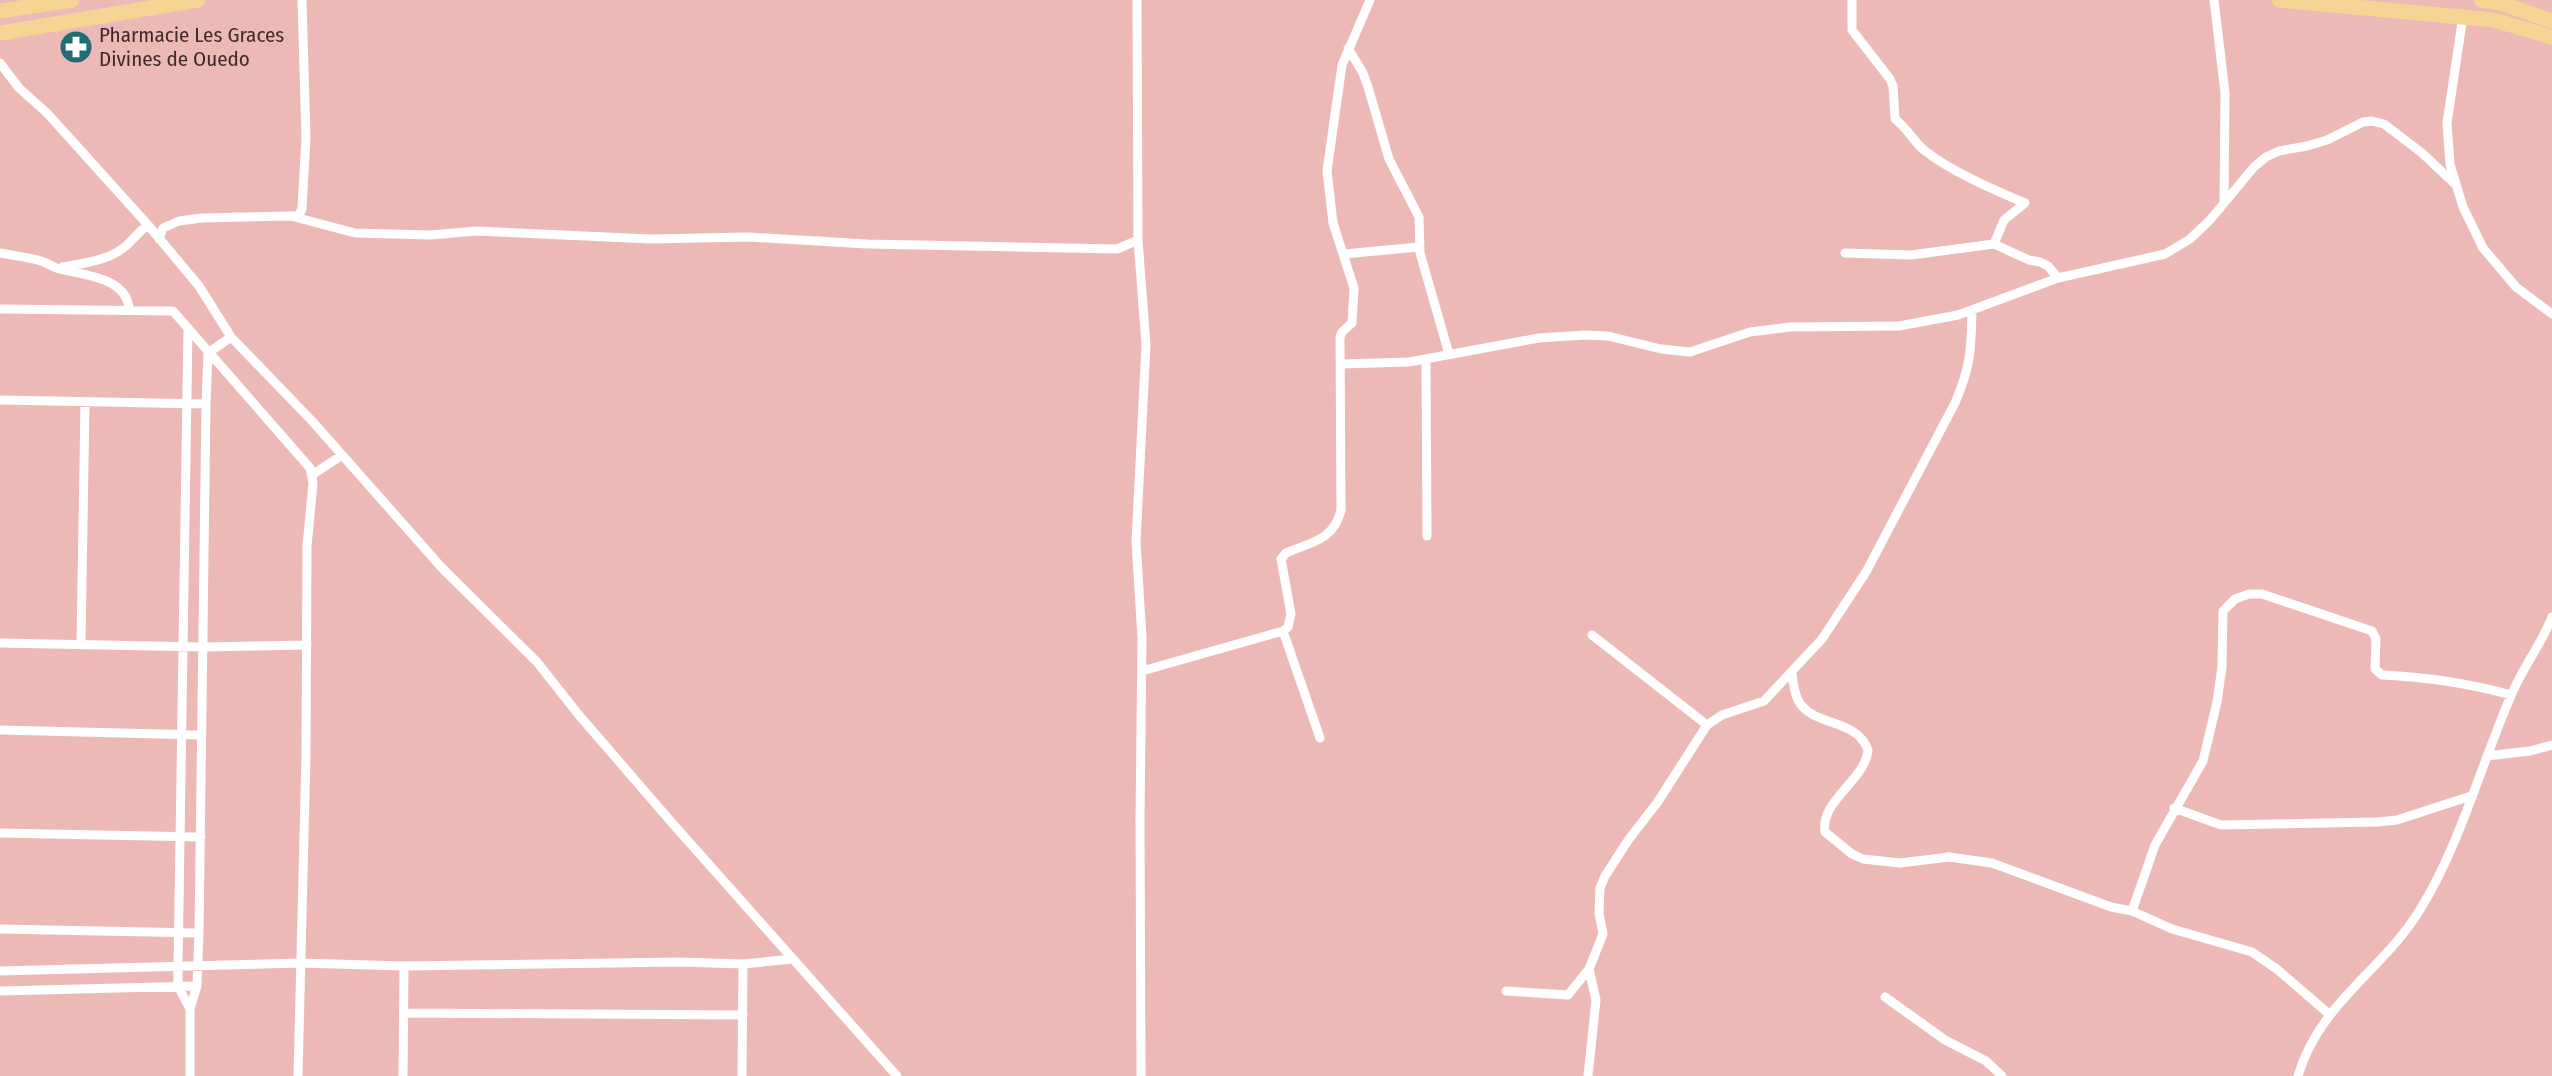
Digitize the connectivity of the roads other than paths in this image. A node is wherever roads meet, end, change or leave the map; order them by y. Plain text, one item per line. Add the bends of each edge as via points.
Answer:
1 (72, 0) edge
2 (198, 0) edge
3 (302, 0) edge
4 (1137, 0) edge
5 (1370, 0) edge
6 (1852, 0) edge
7 (2214, 0) edge
8 (2279, 0) edge
9 (2481, 0) edge
10 (0, 11) edge
11 (2463, 16) junction
12 (2552, 21) edge
13 (0, 33) edge
14 (2552, 37) edge
15 (1348, 48) junction
16 (0, 63) edge
17 (2456, 185) junction
18 (2224, 202) junction
19 (291, 216) junction
20 (148, 225) junction
21 (159, 239) junction
22 (1138, 240) junction
23 (1994, 244) junction
24 (1419, 247) junction
25 (0, 253) edge
26 (1845, 253) dead end
27 (1344, 254) junction
28 (57, 268) junction
29 (2058, 278) junction
30 (0, 309) edge
31 (129, 310) junction
32 (1972, 311) junction
33 (2552, 314) edge
34 (188, 328) junction
35 (231, 337) junction
36 (208, 353) junction
37 (1449, 354) junction
38 (1426, 360) junction
39 (1342, 364) junction
40 (0, 400) edge
41 (85, 402) junction
42 (186, 403) junction
43 (206, 404) junction
44 (342, 455) junction
45 (312, 475) junction
46 (1427, 536) dead end
47 (2551, 623) edge
48 (1283, 631) junction
49 (1592, 635) dead end
50 (0, 643) edge
51 (81, 644) junction
52 (307, 645) junction
53 (183, 646) junction
54 (202, 647) junction
55 (1142, 670) junction
56 (1792, 673) junction
57 (2511, 695) junction
58 (1707, 725) junction
59 (0, 730) edge
60 (182, 734) junction
61 (202, 735) junction
62 (1320, 738) dead end
63 (2552, 745) edge
64 (2487, 756) junction
65 (2471, 796) junction
66 (2174, 808) junction
67 (0, 833) edge
68 (179, 836) junction
69 (201, 837) junction
70 (2132, 911) junction
71 (0, 929) edge
72 (178, 932) junction
73 (199, 933) junction
74 (793, 959) junction
75 (300, 963) junction
76 (743, 964) junction
77 (404, 966) junction
78 (178, 967) junction
79 (198, 967) junction
80 (74, 969) junction
81 (1589, 969) junction
82 (0, 971) edge
83 (178, 986) junction
84 (197, 986) junction
85 (74, 989) junction
86 (0, 991) edge
87 (1506, 991) dead end
88 (1885, 997) dead end
89 (190, 1009) junction
90 (404, 1013) junction
91 (2329, 1014) junction
92 (743, 1015) junction
93 (189, 1076) edge
94 (298, 1076) edge
95 (403, 1076) edge
96 (742, 1076) edge
97 (897, 1076) edge
98 (1141, 1076) edge
99 (1588, 1076) edge
100 (2002, 1076) edge
101 (2298, 1076) edge

1 - 10 main road
2 - 13 main road
3 - 19 street via 304,189 302,209 298,216
4 - 22 street
5 - 15 street
6 - 23 street via 1852,30 1890,79 1895,119 1922,149 1988,188 2025,203 2004,220
7 - 18 street via 2225,93
8 - 11 main road
9 - 12 main road
11 - 14 main road via 2494,20
11 - 17 street via 2447,123
15 - 24 street via 1363,73 1389,159 1417,209
15 - 27 street via 1342,65 1327,171 1333,223
16 - 20 street
17 - 18 street via 2384,124 2372,121 2327,140 2266,157
17 - 33 street via 2482,248 2516,287
18 - 29 street via 2190,239 2165,254
19 - 21 street via 179,221 163,228
19 - 22 street via 355,233 431,235 476,231 1117,249
20 - 21 street
20 - 28 street via 110,256
21 - 35 street via 199,286
22 - 55 street via 1146,345 1136,542
23 - 26 street via 1911,255
23 - 29 street via 2048,266
24 - 27 street
24 - 37 street
25 - 28 street
27 - 39 street via 1354,293 1352,323 1340,337
28 - 31 street via 119,288 129,300
29 - 32 street
30 - 31 street
31 - 34 street via 173,311
32 - 37 street via 1899,326 1750,332 1690,352 1585,335 1539,338
32 - 56 street via 1971,357 1955,403 1866,572 1822,639
34 - 36 street
34 - 42 street
35 - 36 street
35 - 44 street
36 - 43 street
36 - 45 street via 303,458
37 - 38 street
38 - 39 street
38 - 46 street
39 - 48 street via 1338,524 1331,533 1286,553 1281,559 1291,614 1291,623
40 - 41 street
41 - 42 street
41 - 51 street
42 - 43 street
42 - 53 street
43 - 54 street
44 - 45 street
44 - 74 street via 442,568 537,662
45 - 52 street
47 - 57 street
48 - 55 street
48 - 62 street
49 - 58 street
50 - 51 street
51 - 53 street
52 - 54 street
52 - 75 street
53 - 54 street
53 - 60 street
54 - 61 street
55 - 98 street
56 - 58 street via 1764,701 1722,715
56 - 70 street via 1799,702 1816,717 1857,734 1868,750 1866,763 1828,812 1825,823 1825,832 1852,854 1879,861 1917,862 1949,857 1992,863 2111,907
57 - 64 street
57 - 66 street via 2427,677 2382,675 2375,669 2376,639 2372,631 2281,599 2249,594 2235,599 2223,611 2222,667 2207,748 2198,773
58 - 81 street via 1605,876 1600,888 1599,913 1603,934
59 - 60 street
60 - 61 street
60 - 68 street
61 - 69 street
63 - 64 street via 2530,752
64 - 65 street
65 - 66 street via 2397,820 2377,822 2221,825
65 - 91 street via 2444,864 2409,928
66 - 70 street via 2155,845
67 - 68 street
68 - 69 street
68 - 72 street
69 - 73 street
70 - 91 street via 2172,929 2252,952
71 - 72 street
72 - 73 street
72 - 78 street
73 - 79 street
74 - 76 street
74 - 97 street
75 - 77 street
75 - 79 street
75 - 94 street
76 - 77 street
76 - 92 street
77 - 90 street
78 - 79 street
78 - 80 street
78 - 83 street
79 - 84 street
80 - 82 street
80 - 85 street
81 - 87 street via 1568,994
81 - 99 street via 1596,1000
83 - 84 street
83 - 85 street
83 - 89 street
84 - 89 street
85 - 86 street
88 - 100 street via 1945,1040 1986,1061
89 - 93 street
90 - 92 street
90 - 95 street
91 - 101 street via 2311,1043
92 - 96 street

